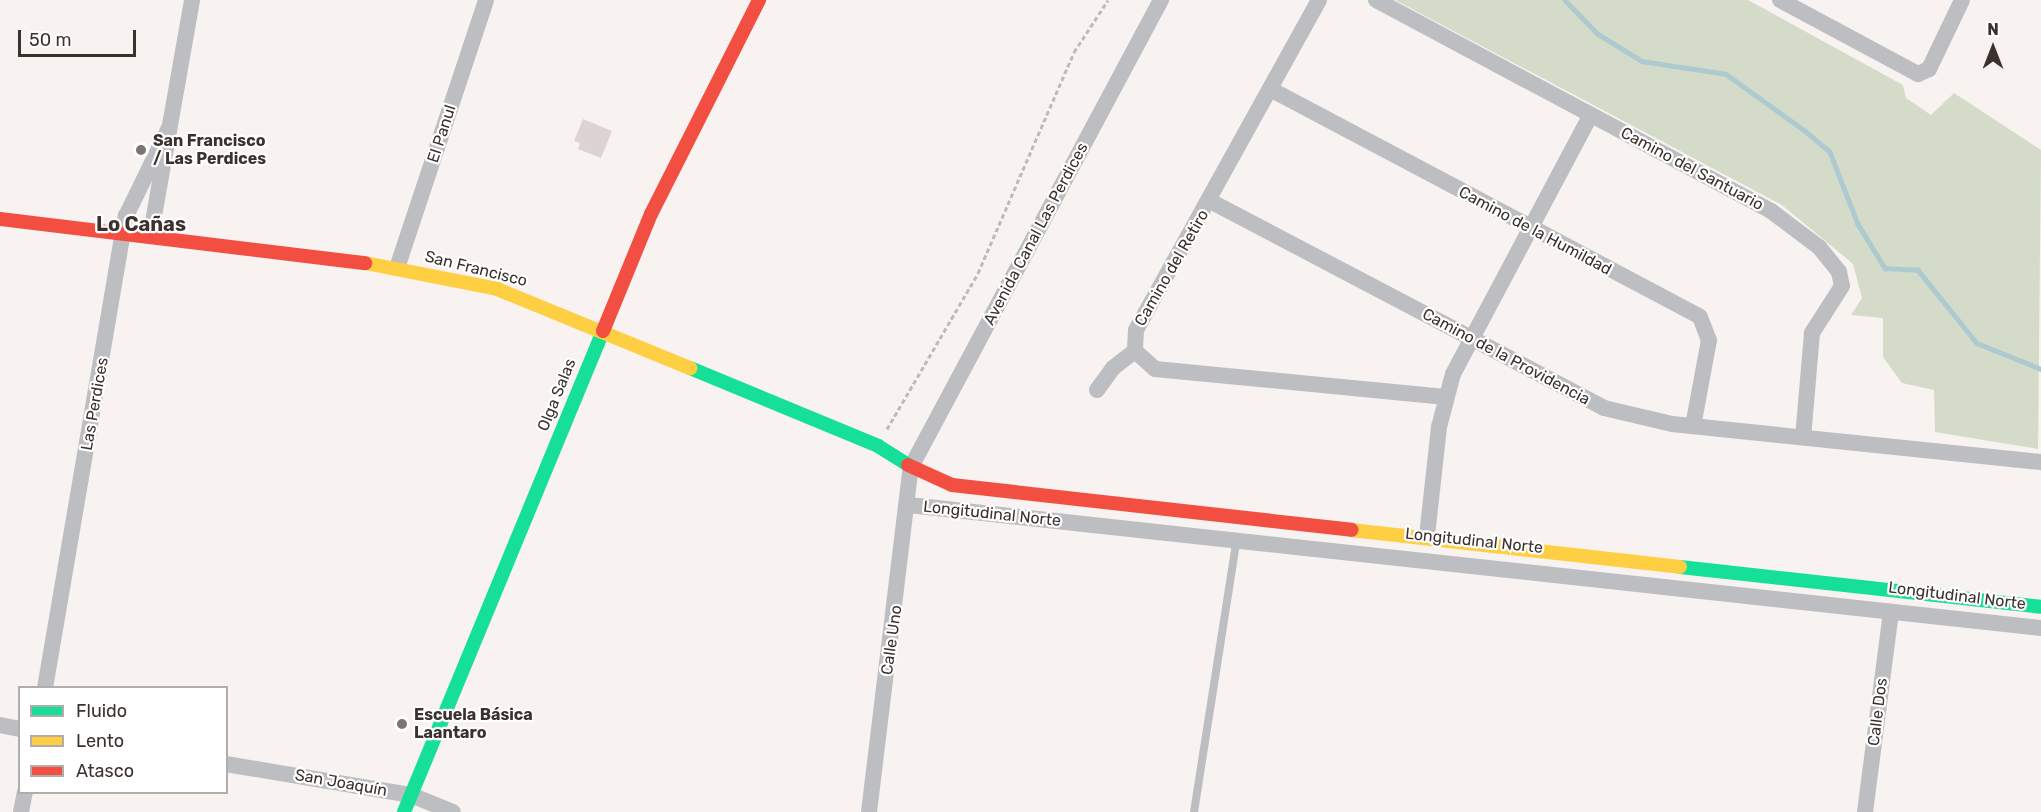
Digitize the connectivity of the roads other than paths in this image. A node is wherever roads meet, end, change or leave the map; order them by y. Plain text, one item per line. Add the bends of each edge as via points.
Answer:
1 (192, 0) edge
2 (486, 0) edge
3 (759, 0) edge
4 (1161, 0) edge
5 (1319, 0) edge
6 (1376, 0) edge
7 (1780, 0) edge
8 (1962, 0) edge
9 (1272, 90) junction
10 (1591, 115) junction
11 (169, 128) junction
12 (1210, 201) junction
13 (0, 219) edge
14 (1530, 229) junction
15 (125, 231) junction
16 (151, 233) junction
17 (397, 268) junction
18 (601, 331) junction
19 (1469, 338) junction
20 (1135, 351) junction
21 (1098, 390) dead end
22 (1446, 397) junction
23 (1693, 426) junction
24 (1803, 437) junction
25 (2041, 462) edge
26 (911, 467) junction
27 (909, 505) junction
28 (1427, 536) junction
29 (1236, 545) junction
30 (2041, 607) edge
31 (1891, 612) junction
32 (2041, 628) edge
33 (45, 686) edge
34 (0, 725) edge
35 (18, 729) edge
36 (228, 764) edge
37 (25, 794) edge
38 (411, 795) junction
39 (21, 812) edge
40 (404, 812) edge
41 (453, 812) edge
42 (869, 812) edge
43 (1194, 812) edge
44 (1865, 812) edge

1 - 11 street, Las Perdices
2 - 17 street, El Panul
3 - 18 street, Olga Salas via 675,162
4 - 26 street, Avenida Canal Las Perdices
5 - 9 street, Camino del Retiro
6 - 10 street, Camino del Santuario
7 - 8 street via 1918,74 1929,69
9 - 12 street, Camino del Retiro
9 - 14 street, Camino de la Humildad
10 - 14 street
10 - 24 street, Camino del Santuario via 1771,211 1835,265 1840,294 1812,333
11 - 15 street, Las Perdices via 126,216
11 - 16 street, Las Perdices
12 - 19 street, Camino de la Providencia
12 - 20 street, Camino del Retiro via 1136,330
13 - 15 street, San Francisco
14 - 19 street
14 - 23 street, Camino de la Humildad via 1705,323 1709,339
15 - 16 street, San Francisco
15 - 33 street, Las Perdices
16 - 17 street, San Francisco
17 - 18 street, San Francisco via 497,289
18 - 26 street, San Francisco via 878,447
18 - 38 street, Olga Salas
19 - 22 street
19 - 23 street, Camino de la Providencia via 1604,408
20 - 21 street
20 - 22 street via 1155,369
22 - 28 street
23 - 24 street, Camino de la Providencia
24 - 25 street, Camino de la Providencia
26 - 27 street, Calle Uno
26 - 28 street, Longitudinal Norte via 952,484
27 - 29 street, Longitudinal Norte
27 - 42 street, Calle Uno
28 - 30 street, Longitudinal Norte
29 - 31 street, Longitudinal Norte
29 - 43 lane
31 - 32 street, Longitudinal Norte
31 - 44 street, Calle Dos
34 - 35 street
36 - 38 street, San Joaquín
37 - 39 street
38 - 40 street, Olga Salas
38 - 41 street, San Joaquín

